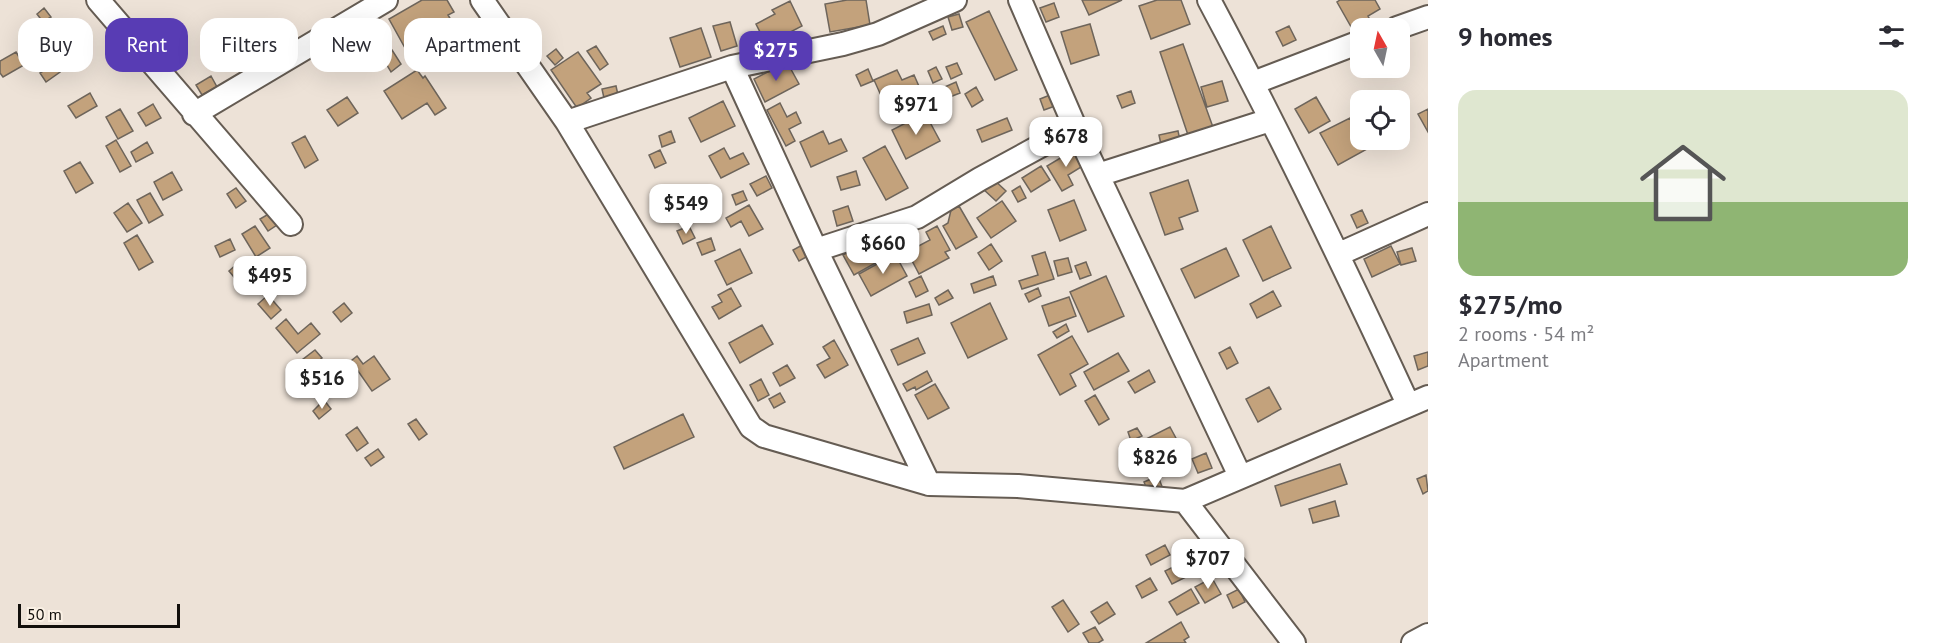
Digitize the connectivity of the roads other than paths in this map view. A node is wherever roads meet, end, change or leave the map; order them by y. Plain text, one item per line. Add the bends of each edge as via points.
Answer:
1 (386, 0) edge
2 (482, 0) edge
3 (955, 0) edge
4 (1020, 0) edge
5 (1209, 0) edge
6 (106, 2) edge
7 (1428, 17) edge
8 (1410, 23) edge
9 (1350, 46) edge
10 (732, 67) junction
11 (1253, 83) junction
12 (194, 114) junction
13 (1270, 120) junction
14 (567, 122) junction
15 (1075, 127) junction
16 (1098, 175) junction
17 (1428, 214) edge
18 (291, 224) dead end
19 (816, 250) junction
20 (1339, 254) junction
21 (1418, 400) edge
22 (1240, 476) junction
23 (929, 484) junction
24 (1185, 501) junction
25 (1428, 636) edge
26 (1286, 641) edge
27 (1413, 643) edge

1 - 12 street
2 - 14 street
3 - 10 street via 878,34
4 - 15 street
5 - 11 street
6 - 12 street
7 - 8 street
9 - 11 street
10 - 14 street
10 - 19 street
11 - 13 street
12 - 18 street
13 - 16 street
13 - 20 street
14 - 23 street via 751,427 764,436
15 - 16 street
15 - 19 street via 917,217
16 - 22 street
17 - 20 street
19 - 23 street
20 - 21 street
21 - 22 street
22 - 24 street
23 - 24 street via 1018,486
24 - 26 street
25 - 27 street

